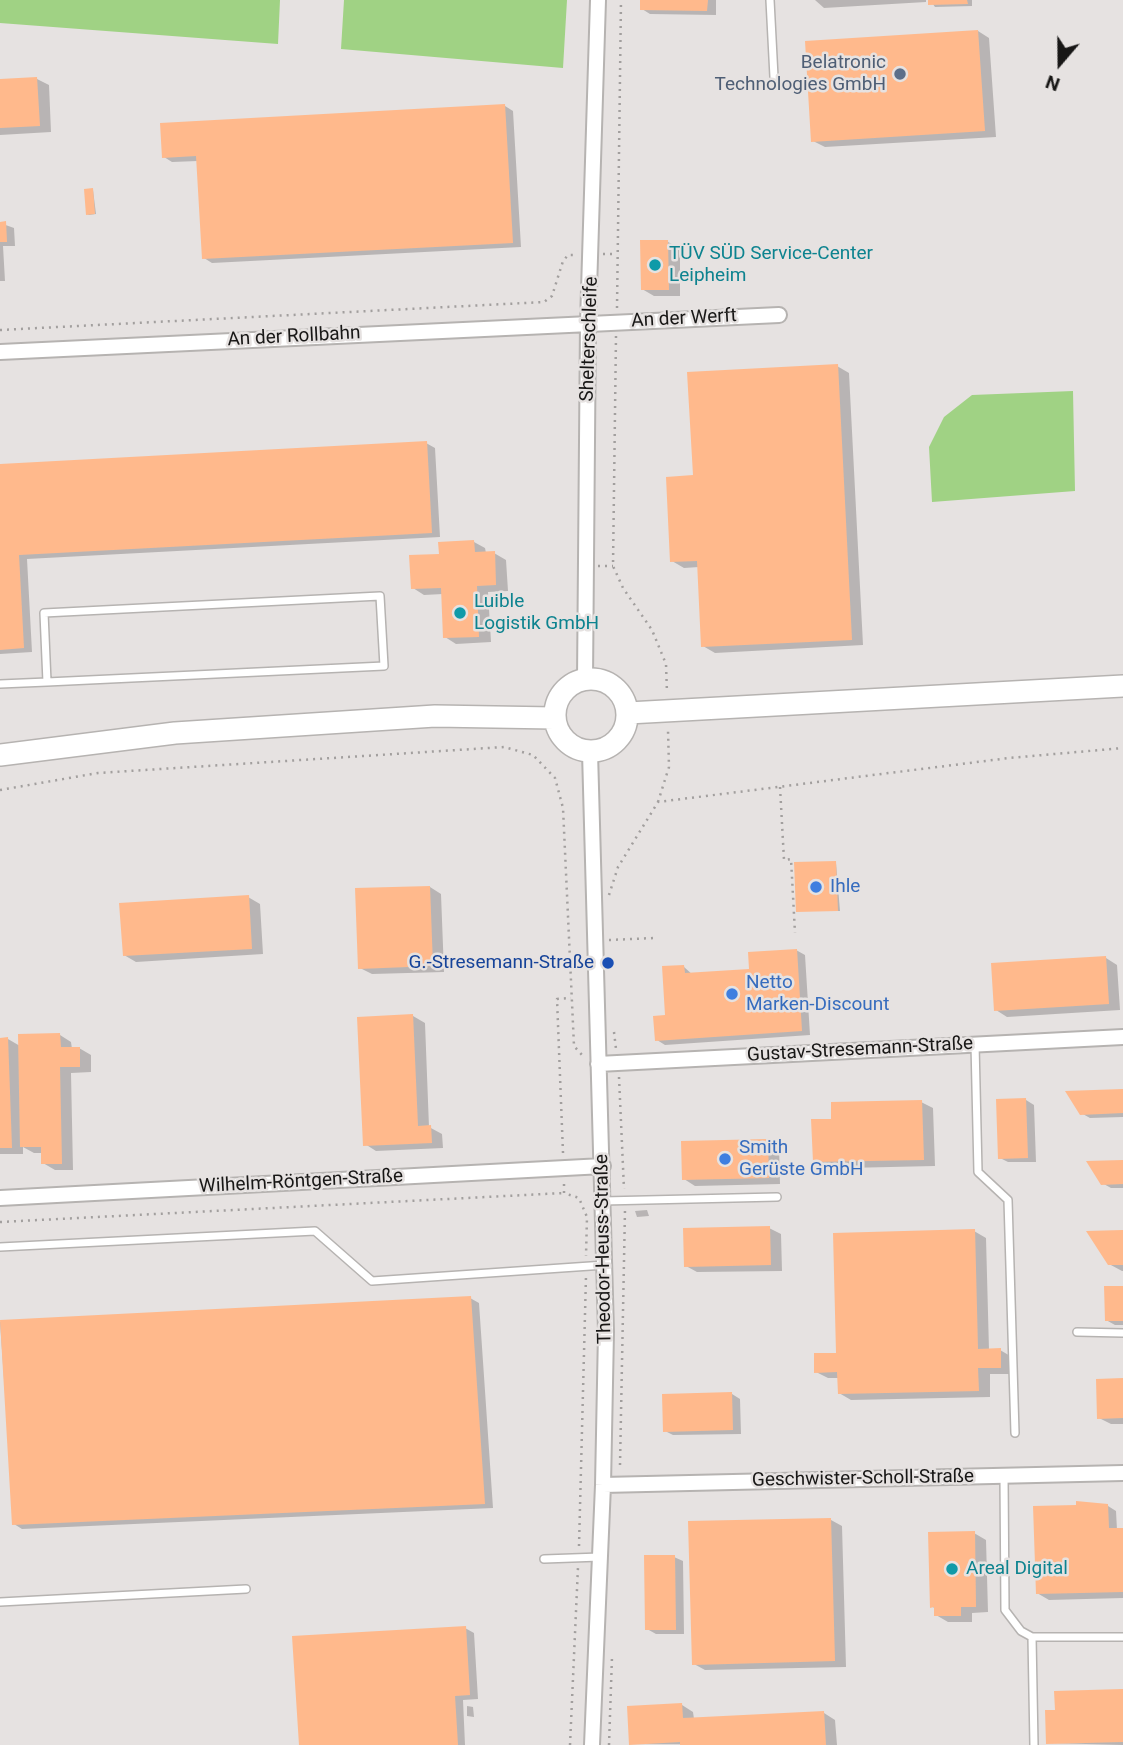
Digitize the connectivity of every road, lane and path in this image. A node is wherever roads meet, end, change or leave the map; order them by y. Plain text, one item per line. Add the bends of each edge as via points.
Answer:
1 (597, 0) edge
2 (621, 0) edge
3 (770, 0) edge
4 (774, 77) dead end
5 (593, 254) junction
6 (617, 254) junction
7 (779, 315) dead end
8 (589, 322) junction
9 (616, 322) junction
10 (0, 330) edge
11 (0, 352) edge
12 (585, 679) junction
13 (47, 682) junction
14 (0, 684) edge
15 (1123, 686) edge
16 (667, 696) dead end
17 (628, 713) junction
18 (554, 718) junction
19 (668, 727) dead end
20 (1123, 748) edge
21 (590, 752) junction
22 (0, 755) edge
23 (780, 787) junction
24 (0, 790) edge
25 (657, 802) junction
26 (608, 904) dead end
27 (594, 926) junction
28 (570, 929) junction
29 (795, 933) dead end
30 (654, 938) dead end
31 (607, 940) dead end
32 (571, 998) junction
33 (1123, 1037) edge
34 (975, 1044) junction
35 (598, 1064) junction
36 (603, 1166) junction
37 (563, 1168) junction
38 (564, 1193) junction
39 (777, 1197) dead end
40 (0, 1198) edge
41 (603, 1201) junction
42 (0, 1222) edge
43 (0, 1247) edge
44 (605, 1265) junction
45 (586, 1266) junction
46 (1077, 1332) dead end
47 (1123, 1333) edge
48 (1015, 1433) dead end
49 (1123, 1473) edge
50 (1003, 1476) junction
51 (603, 1485) junction
52 (578, 1557) junction
53 (600, 1558) junction
54 (544, 1559) dead end
55 (246, 1589) dead end
56 (0, 1602) edge
57 (1032, 1637) junction
58 (1123, 1637) edge
59 (570, 1745) edge
60 (592, 1745) edge
61 (1034, 1745) edge

1 - 5 street, Shelterschleife
2 - 6 path
3 - 4 lane
5 - 6 path
5 - 8 street, Shelterschleife
5 - 10 path via 568,255 552,296 544,302
6 - 9 path
7 - 9 street, An der Werft
8 - 9 street, An der Werft
8 - 11 street, An der Rollbahn
8 - 12 street, Shelterschleife
9 - 16 path via 613,566 652,630 666,664
12 - 17 main road via 614,687 624,698
12 - 18 main road via 562,692
13 - 13 lane via 384,666 380,596 44,613
13 - 14 lane
15 - 17 main road
17 - 21 main road via 613,745
18 - 21 main road via 565,742
18 - 22 main road via 435,716 175,733
19 - 25 path via 669,767
20 - 23 path
21 - 27 street, Theodor-Heuss-Straße
23 - 25 path
23 - 29 path via 784,860 791,859
24 - 28 path via 98,773 504,747 533,754 555,778 563,808
25 - 26 path via 618,867
27 - 28 path
27 - 35 street, Theodor-Heuss-Straße
28 - 32 path
30 - 31 path
32 - 35 path via 574,1046 586,1060
32 - 37 path via 557,999
33 - 34 street, Gustav-Stresemann-Straße
34 - 35 street, Gustav-Stresemann-Straße
34 - 48 lane via 978,1172 1008,1200
35 - 36 street, Theodor-Heuss-Straße
36 - 37 street, Wilhelm-Röntgen-Straße
36 - 41 street, Theodor-Heuss-Straße
37 - 38 path
37 - 40 street, Wilhelm-Röntgen-Straße
38 - 42 path
38 - 45 path via 579,1198 587,1217
39 - 41 lane
41 - 44 street, Theodor-Heuss-Straße
43 - 45 lane via 315,1231 372,1281
44 - 45 lane
44 - 51 street, Theodor-Heuss-Straße
45 - 52 path
46 - 47 lane
49 - 50 street, Geschwister-Scholl-Straße
50 - 51 street, Geschwister-Scholl-Straße
50 - 57 lane via 1005,1610 1021,1631
51 - 53 street, Theodor-Heuss-Straße
52 - 53 lane
52 - 54 lane
52 - 59 path
53 - 60 street, Theodor-Heuss-Straße
55 - 56 lane
57 - 58 lane
57 - 61 lane

